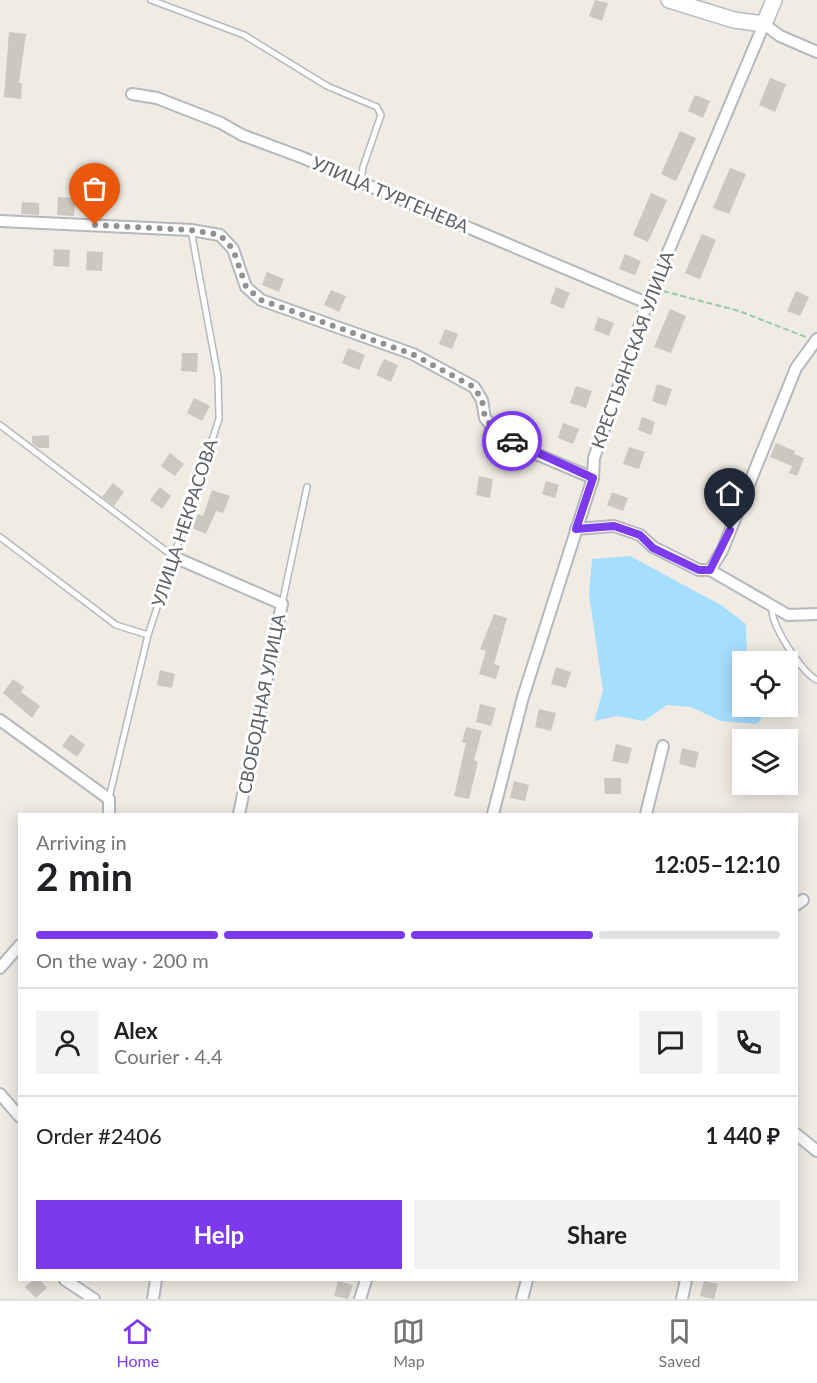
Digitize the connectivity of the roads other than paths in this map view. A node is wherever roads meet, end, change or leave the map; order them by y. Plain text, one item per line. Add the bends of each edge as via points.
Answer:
1 (151, 0) edge
2 (669, 0) edge
3 (774, 0) edge
4 (764, 24) junction
5 (817, 52) edge
6 (132, 94) dead end
7 (361, 182) junction
8 (0, 221) edge
9 (191, 230) junction
10 (647, 303) junction
11 (816, 340) edge
12 (0, 425) edge
13 (593, 478) junction
14 (307, 487) dead end
15 (576, 529) junction
16 (0, 537) edge
17 (174, 557) junction
18 (710, 570) junction
19 (282, 604) junction
20 (772, 608) junction
21 (817, 614) edge
22 (148, 635) junction
23 (817, 680) edge
24 (3, 722) edge
25 (0, 735) edge
26 (663, 746) dead end
27 (109, 799) junction
28 (109, 813) edge
29 (240, 813) edge
30 (493, 813) edge
31 (646, 813) edge
32 (18, 947) edge
33 (0, 968) edge
34 (0, 1094) edge
35 (18, 1115) edge
36 (798, 1136) edge
37 (817, 1151) edge
38 (67, 1281) edge
39 (156, 1281) edge
40 (366, 1281) edge
41 (527, 1281) edge
42 (686, 1281) edge
43 (94, 1299) edge
44 (153, 1299) edge
45 (360, 1299) edge
46 (522, 1299) edge
47 (682, 1299) edge

1 - 7 lane via 244,34 327,86 377,107 381,115
2 - 4 street via 734,20
3 - 4 street, КРЕСТЬЯНСКАЯ УЛИЦА
4 - 5 street via 780,36
4 - 10 street, КРЕСТЬЯНСКАЯ УЛИЦА
6 - 7 street, УЛИЦА ТУРГЕНЕВА via 157,98
7 - 10 street, УЛИЦА ТУРГЕНЕВА
8 - 9 street
9 - 13 street via 220,235 233,249 246,287 261,300 412,354 454,376 474,387 482,400 485,418 495,430 522,448
9 - 17 lane, УЛИЦА НЕКРАСОВА via 218,377 219,419
10 - 13 street, КРЕСТЬЯНСКАЯ УЛИЦА via 594,458
11 - 18 street via 796,368 722,551
12 - 17 lane
13 - 15 street, КРЕСТЬЯНСКАЯ УЛИЦА
14 - 19 lane
15 - 18 street via 614,526 640,535 653,548 699,570
15 - 30 street, КРЕСТЬЯНСКАЯ УЛИЦА via 523,697
16 - 22 lane via 116,625
17 - 19 street, СВОБОДНАЯ УЛИЦА
17 - 22 lane, УЛИЦА НЕКРАСОВА
18 - 20 street
19 - 29 street, СВОБОДНАЯ УЛИЦА
20 - 21 street via 788,615
20 - 23 lane via 771,616 786,641 808,675
22 - 27 lane, УЛИЦА НЕКРАСОВА
24 - 25 street
24 - 27 street
26 - 31 street
27 - 28 street, УЛИЦА НЕКРАСОВА
32 - 33 street
34 - 35 street
36 - 37 street
38 - 43 street
39 - 44 street
40 - 45 street
41 - 46 street
42 - 47 street

